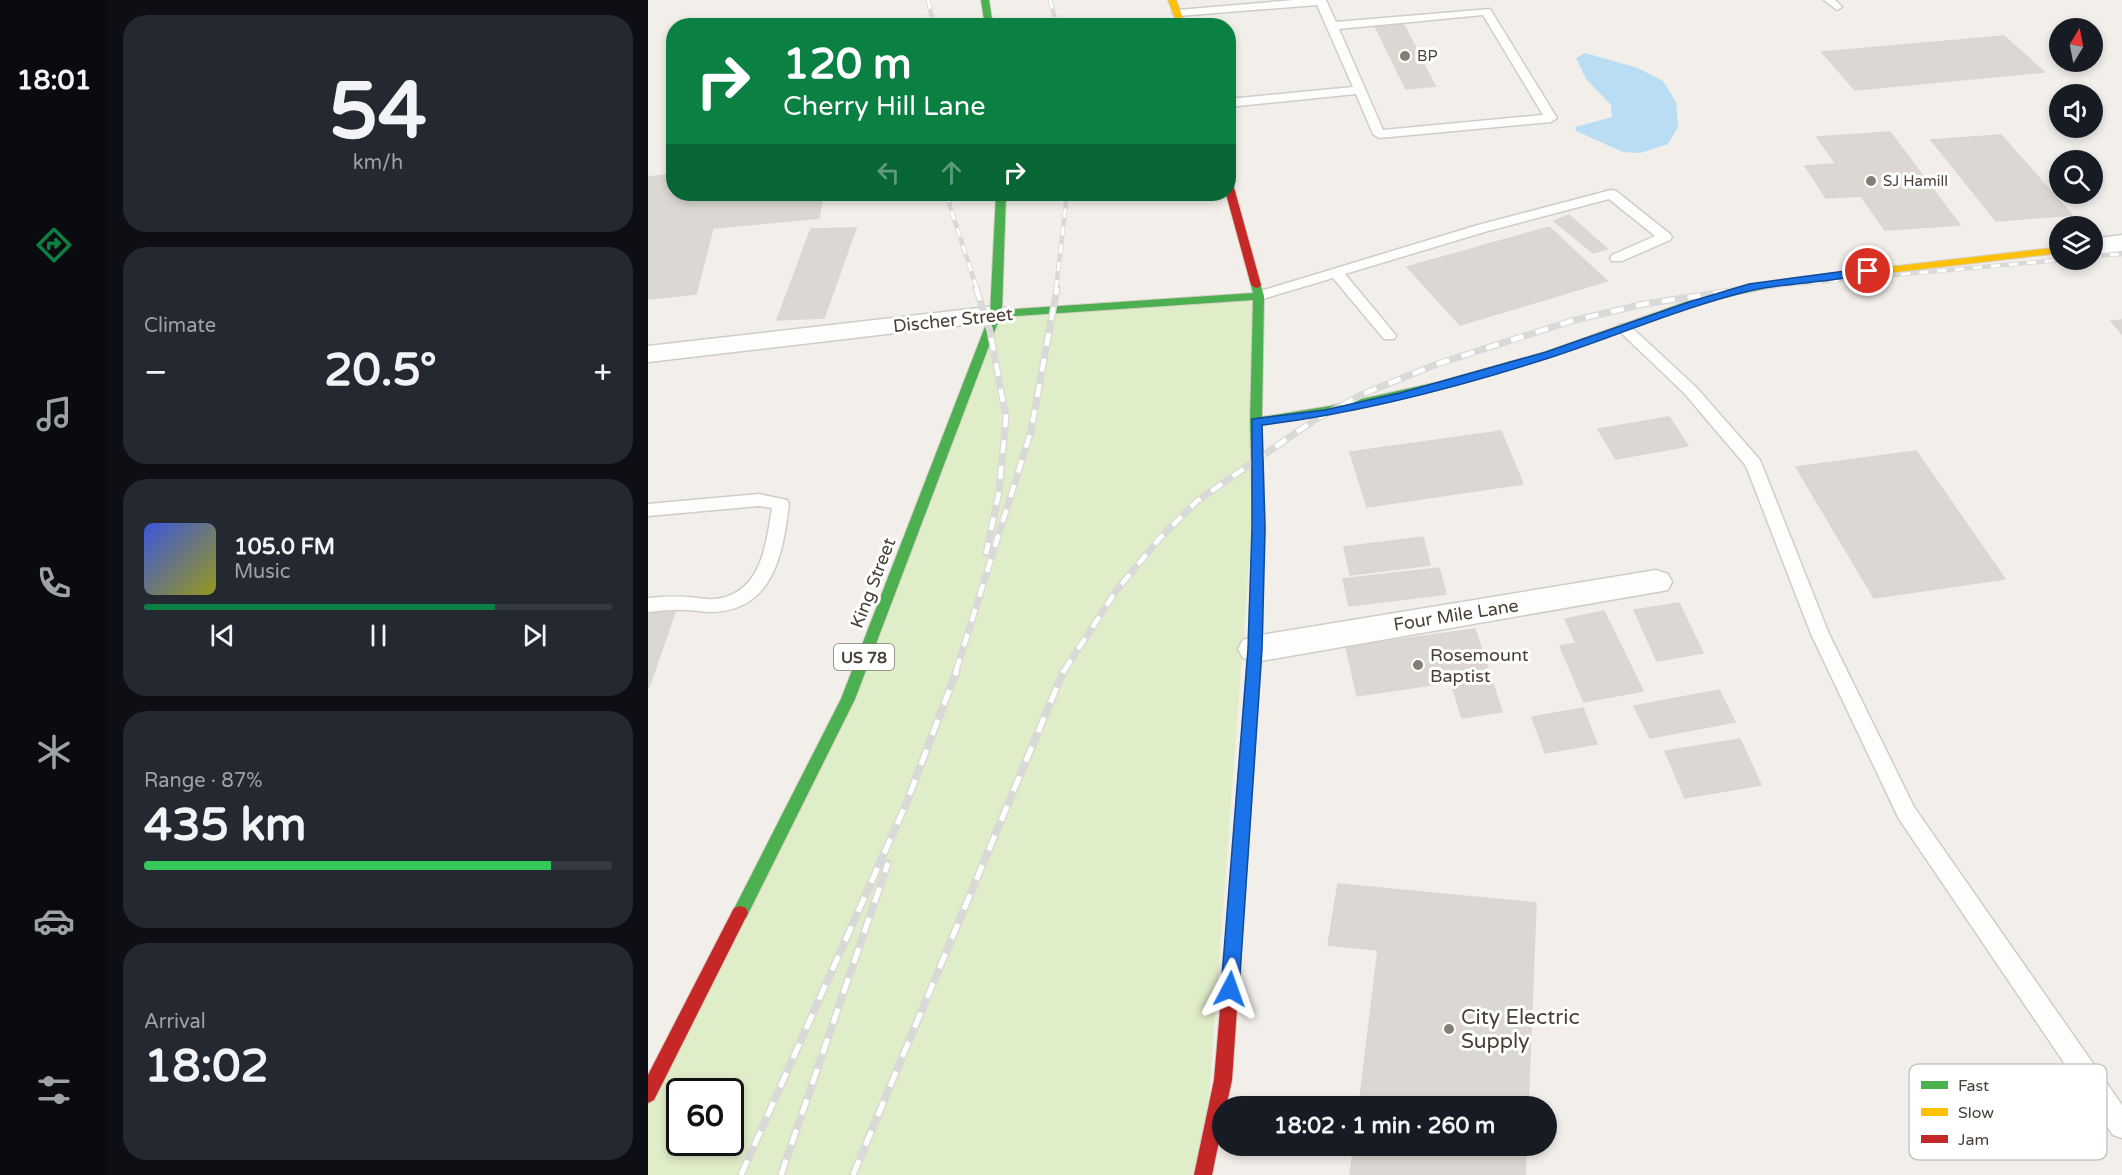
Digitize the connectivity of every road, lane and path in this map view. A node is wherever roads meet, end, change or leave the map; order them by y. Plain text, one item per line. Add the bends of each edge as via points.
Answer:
1 (985, 0) edge
2 (1172, 0) edge
3 (1230, 0) edge
4 (1321, 1) edge
5 (1221, 10) junction
6 (988, 18) edge
7 (1179, 18) edge
8 (1188, 18) edge
9 (1332, 26) junction
10 (1360, 90) junction
11 (1236, 102) edge
12 (1001, 201) edge
13 (1233, 201) edge
14 (2122, 243) edge
15 (2103, 246) edge
16 (2049, 251) edge
17 (1617, 258) dead end
18 (1336, 272) junction
19 (1259, 296) junction
20 (996, 314) junction
21 (1624, 328) junction
22 (1389, 336) dead end
23 (648, 354) edge
24 (1256, 422) junction
25 (648, 510) edge
26 (1656, 582) dead end
27 (648, 605) edge
28 (1255, 649) junction
29 (2079, 1064) edge
30 (648, 1094) edge
31 (2107, 1104) edge
32 (2122, 1126) edge
33 (1203, 1175) edge

1 - 6 main road
2 - 7 main road
3 - 5 lane
4 - 5 lane
4 - 9 lane
5 - 8 lane
9 - 10 lane
9 - 10 lane via 1486,11 1551,118 1379,134
10 - 11 lane
12 - 20 main road, King Street / US 78
13 - 19 main road
14 - 15 street
16 - 21 main road via 1749,288
17 - 18 lane via 1665,237 1611,194
18 - 19 lane
18 - 22 lane
19 - 20 main road, Discher Street
19 - 24 main road
20 - 23 street, Discher Street
20 - 30 main road, King Street / US 78 via 848,699
21 - 24 main road via 1550,354 1401,396 1325,413
21 - 29 lane via 1690,390 1754,464 1820,634 1906,813
24 - 28 main road via 1259,528
25 - 27 lane via 759,500 781,504 769,563 760,584 742,599 716,605
26 - 28 street, Four Mile Lane
28 - 33 main road via 1223,1080
31 - 32 lane

